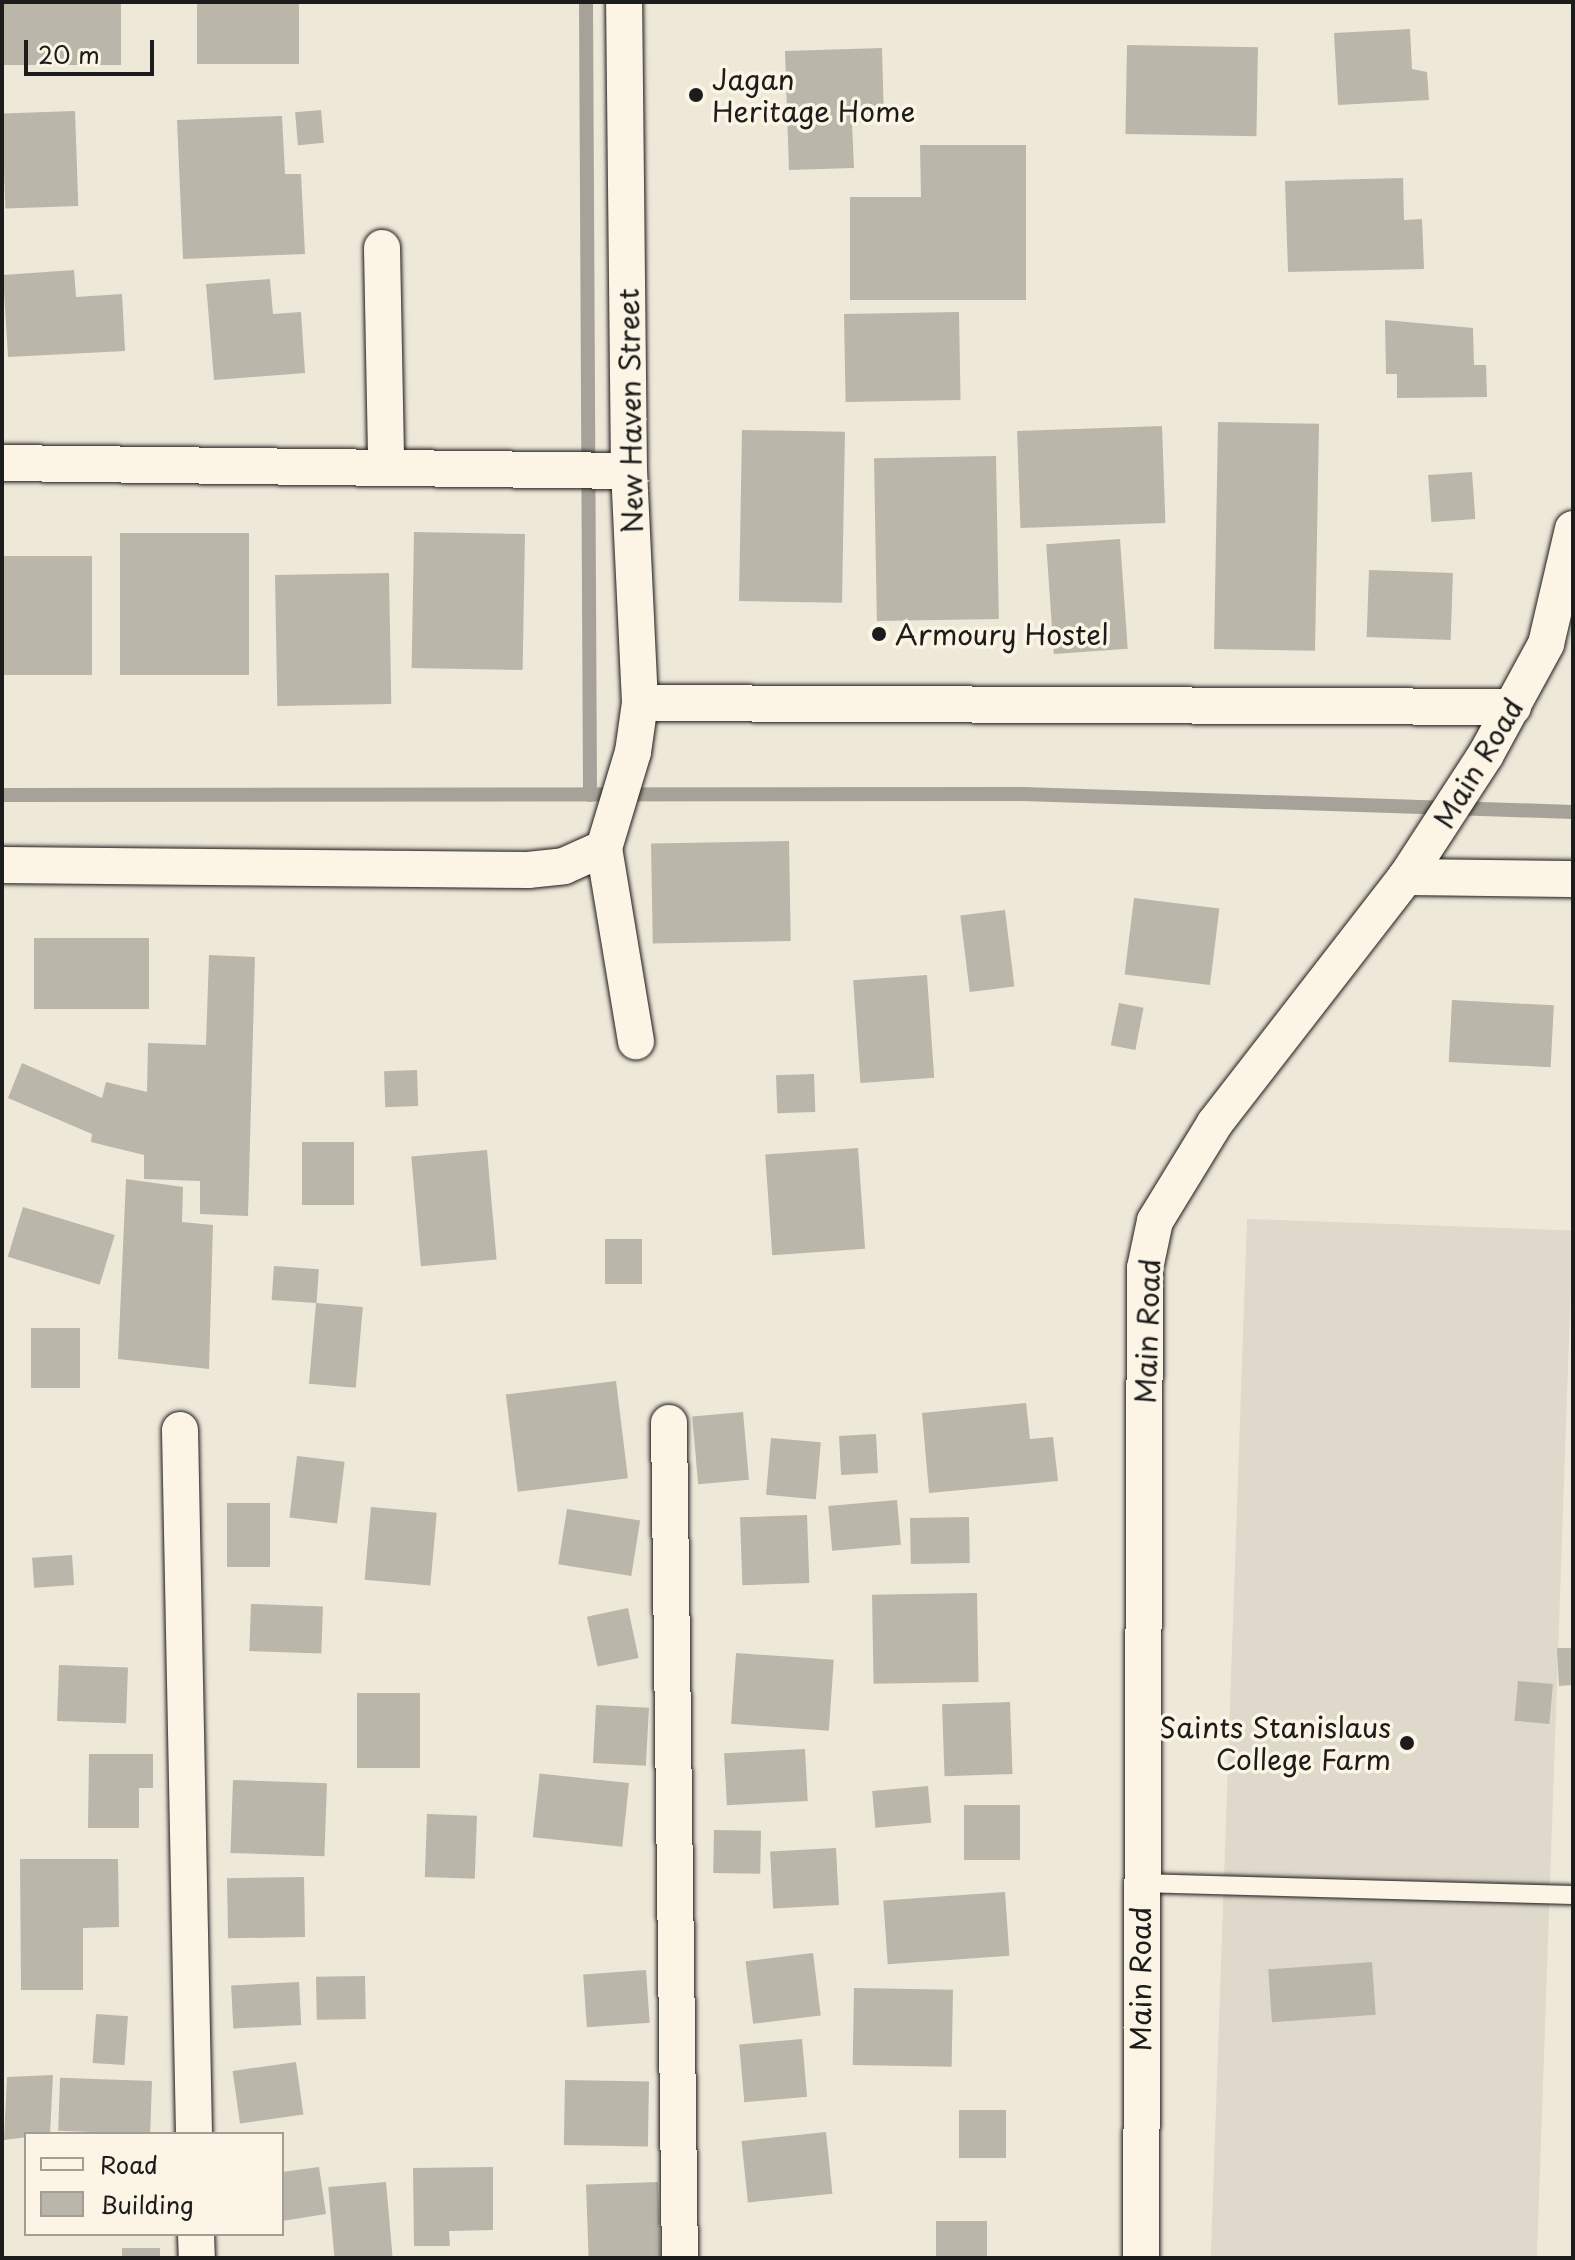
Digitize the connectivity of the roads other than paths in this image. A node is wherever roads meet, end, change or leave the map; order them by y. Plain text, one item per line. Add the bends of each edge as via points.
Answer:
1 (624, 2) edge
2 (382, 248) dead end
3 (2, 463) edge
4 (386, 463) junction
5 (614, 470) junction
6 (1573, 529) edge
7 (640, 703) junction
8 (1513, 707) junction
9 (610, 832) junction
10 (2, 865) edge
11 (1406, 877) junction
12 (1573, 879) edge
13 (636, 1041) dead end
14 (669, 1423) dead end
15 (180, 1430) dead end
16 (1139, 1883) junction
17 (1573, 1895) edge
18 (194, 2132) edge
19 (196, 2236) edge
20 (197, 2258) edge
21 (680, 2258) edge
22 (1141, 2258) edge

1 - 5 street, New Haven Street
2 - 4 street
3 - 4 street
4 - 5 street
5 - 7 street, New Haven Street
6 - 8 street, Main Road via 1546,644
7 - 8 street
7 - 9 street, New Haven Street via 633,752
8 - 11 street, Main Road
9 - 10 street via 564,866 528,870
9 - 13 street
11 - 12 street
11 - 16 street, Main Road via 1215,1123 1155,1221 1145,1268
14 - 21 street
15 - 18 street
16 - 17 lane
16 - 22 street, Main Road
19 - 20 street

